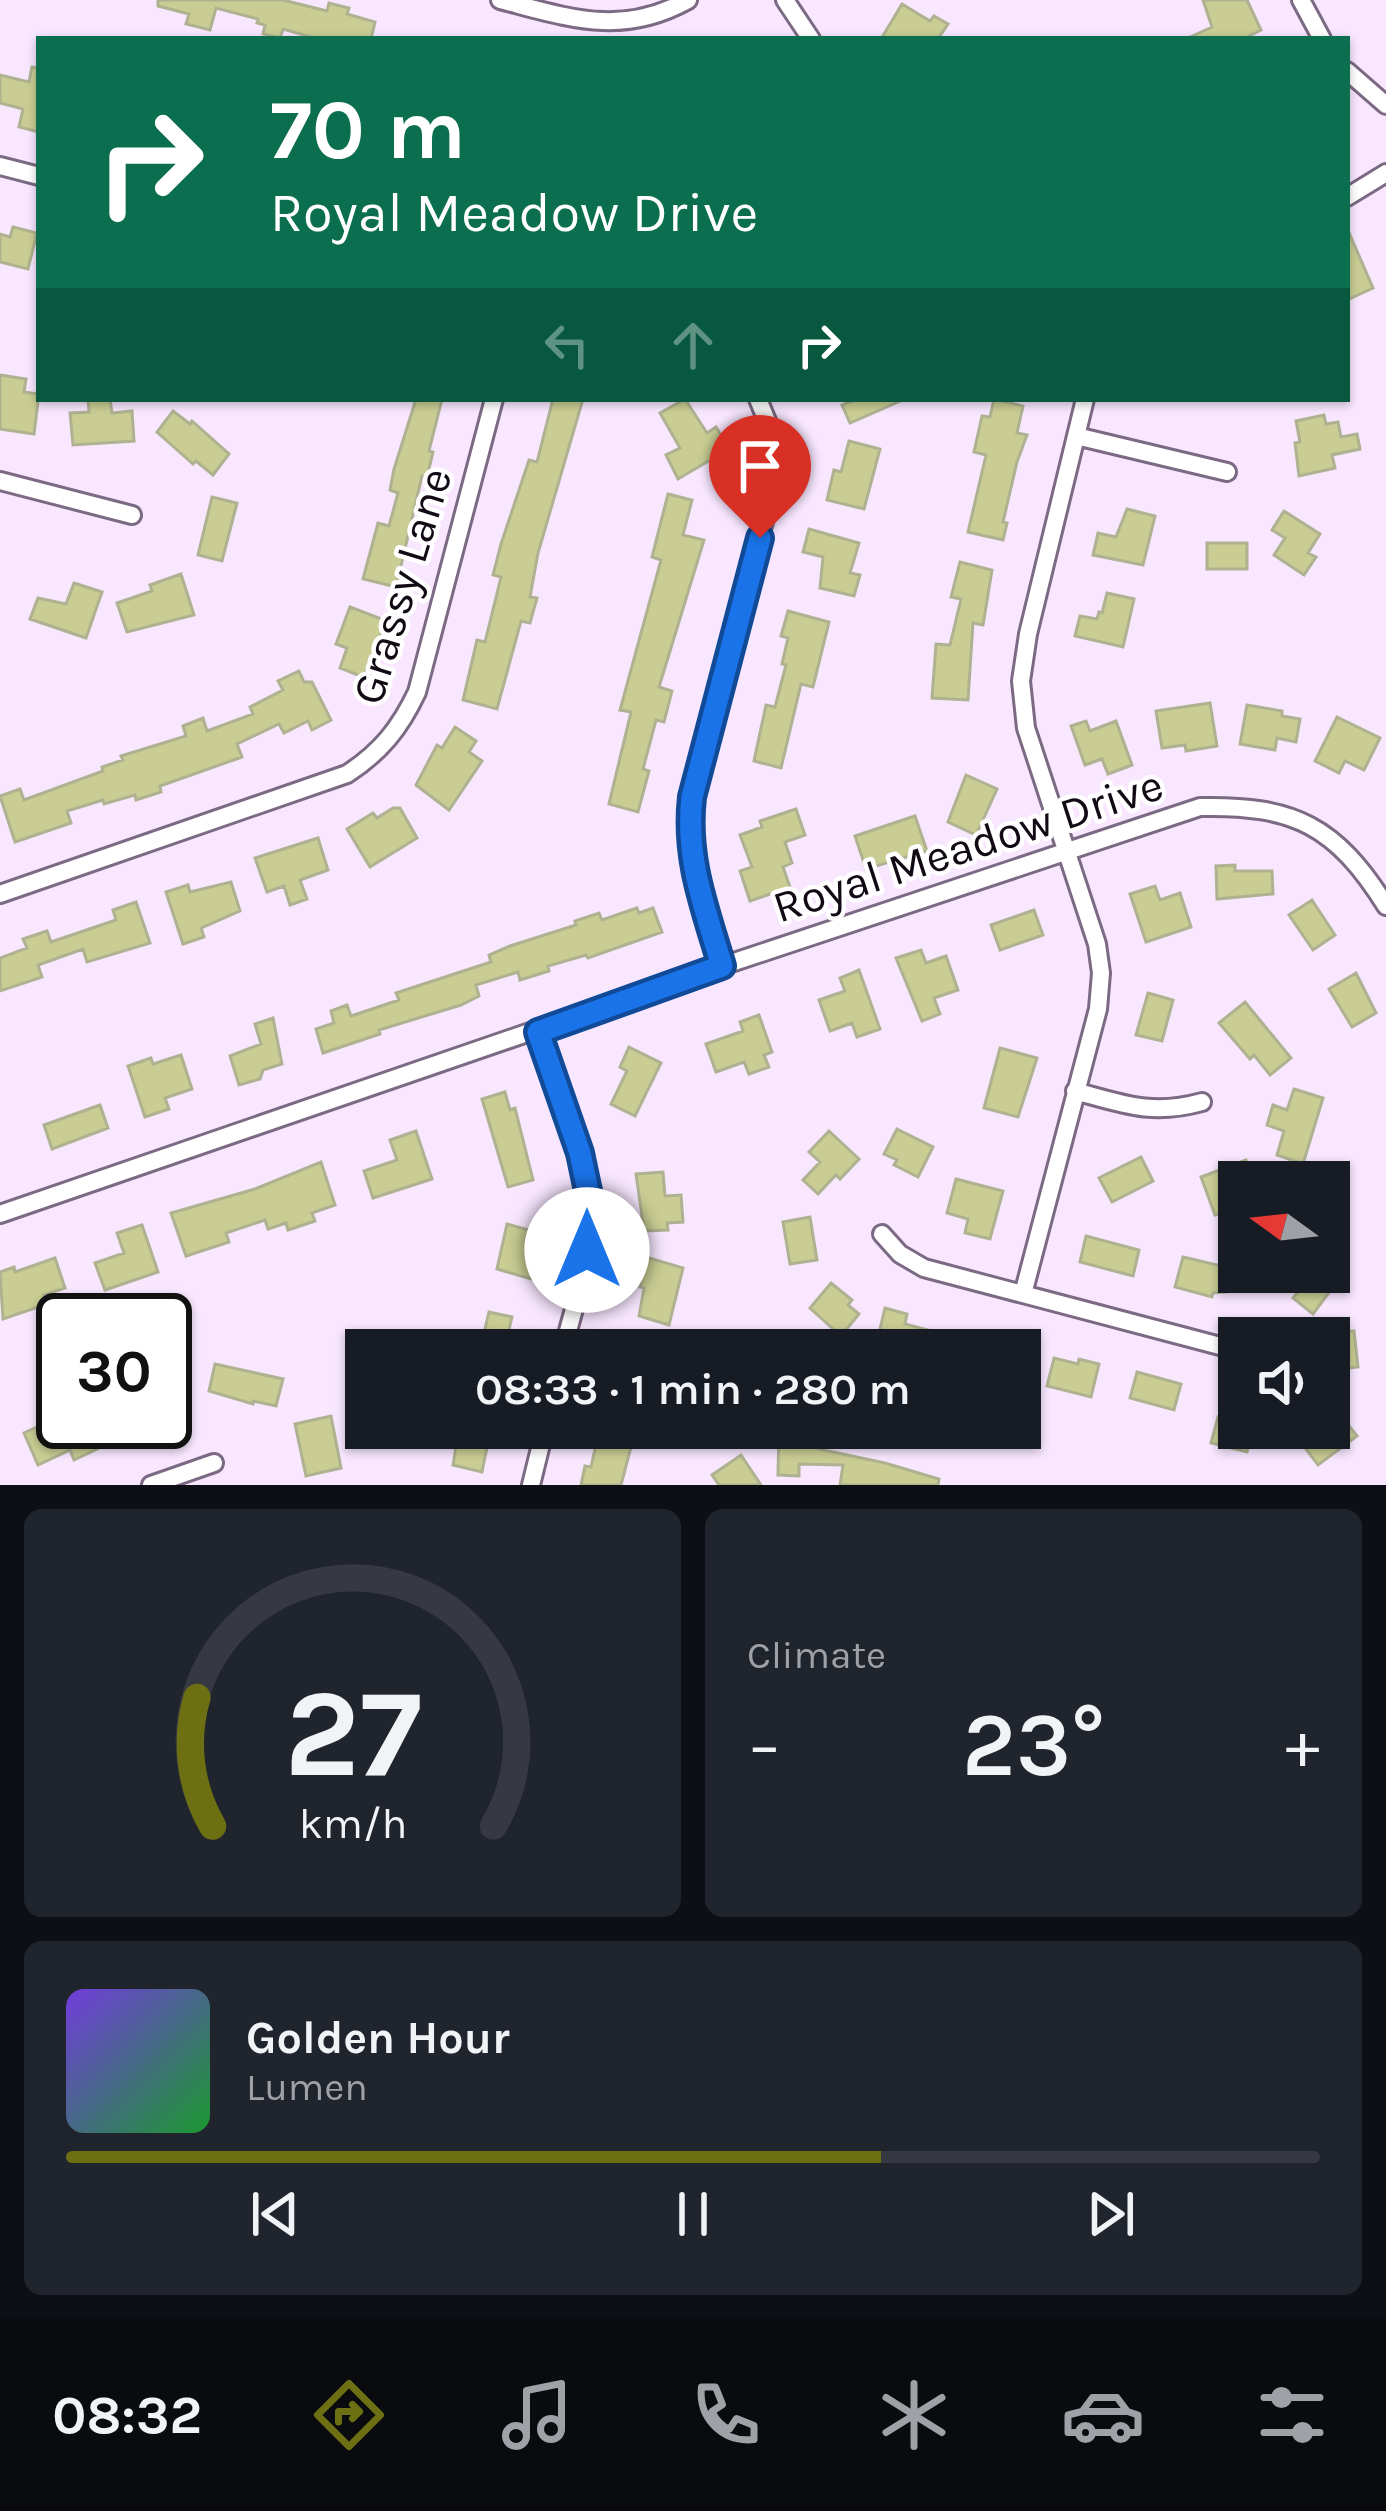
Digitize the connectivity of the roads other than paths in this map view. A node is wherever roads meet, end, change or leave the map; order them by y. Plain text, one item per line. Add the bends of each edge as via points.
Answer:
1 (500, 0) edge
2 (688, 0) edge
3 (785, 0) edge
4 (1301, 0) edge
5 (809, 36) edge
6 (1320, 36) edge
7 (1350, 74) edge
8 (1386, 105) edge
9 (0, 166) edge
10 (1386, 173) edge
11 (36, 175) edge
12 (1350, 195) edge
13 (493, 402) edge
14 (759, 402) edge
15 (1083, 402) edge
16 (1076, 436) junction
17 (1227, 472) dead end
18 (0, 481) edge
19 (132, 514) dead end
20 (1065, 850) junction
21 (0, 894) edge
22 (1386, 906) edge
23 (722, 966) junction
24 (538, 1032) junction
25 (1075, 1091) junction
26 (1202, 1102) dead end
27 (0, 1214) edge
28 (882, 1234) dead end
29 (1023, 1294) junction
30 (568, 1329) edge
31 (1218, 1345) edge
32 (540, 1449) edge
33 (214, 1463) dead end
34 (151, 1485) edge
35 (531, 1485) edge

1 - 2 street via 608,24 648,19
3 - 5 street
4 - 6 street
7 - 8 street
9 - 11 street
10 - 12 street
13 - 21 street, Grassy Lane via 417,692 389,741 347,774
14 - 23 street via 774,438 776,476 689,827 694,876
15 - 16 street
16 - 17 street
16 - 20 street via 1022,681 1026,728
18 - 19 street
20 - 22 street, Royal Meadow Drive via 1201,807 1248,806 1333,839
20 - 23 street, Royal Meadow Drive
20 - 25 street via 1101,973
23 - 24 street, Royal Meadow Drive
24 - 27 street, Royal Meadow Drive
24 - 30 street via 588,1191 587,1250
25 - 26 street via 1142,1109
25 - 29 street
28 - 29 street via 924,1268
29 - 31 street
32 - 35 street
33 - 34 street

